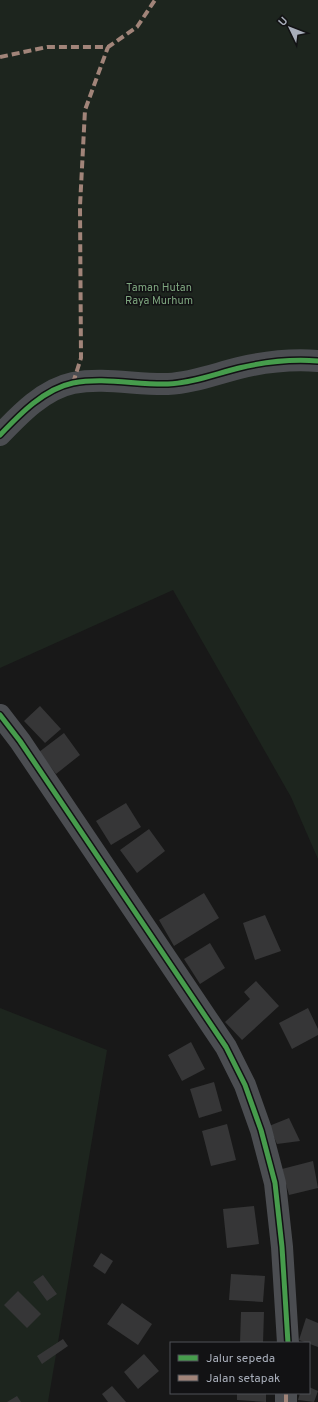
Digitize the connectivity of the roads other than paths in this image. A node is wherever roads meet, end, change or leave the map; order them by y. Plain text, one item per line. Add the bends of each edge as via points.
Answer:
1 (318, 362) edge
2 (0, 435) edge
3 (0, 715) edge
4 (288, 1342) edge

1 - 2 street via 278,362 168,384 112,381 73,383 46,394 20,413
3 - 4 street via 186,985 226,1048 245,1085 261,1130 275,1183

